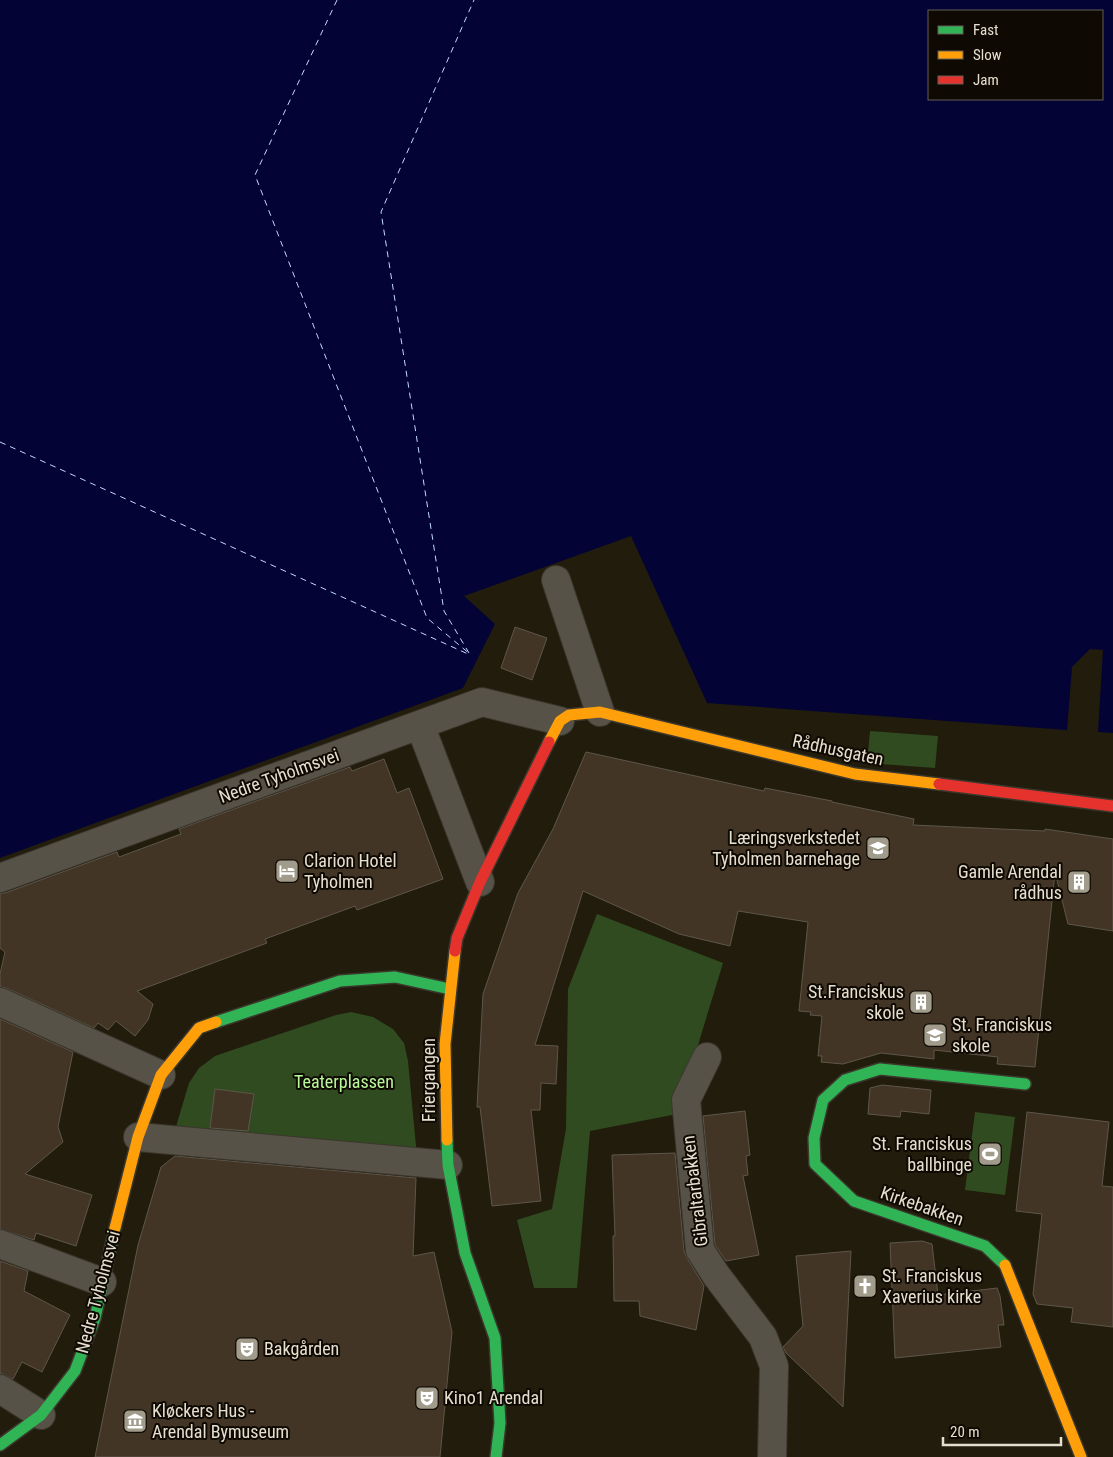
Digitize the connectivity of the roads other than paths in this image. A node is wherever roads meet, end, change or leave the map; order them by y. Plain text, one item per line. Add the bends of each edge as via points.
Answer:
1 (556, 580) dead end
2 (600, 712) junction
3 (560, 721) junction
4 (420, 725) junction
5 (1113, 806) edge
6 (0, 878) edge
7 (480, 882) junction
8 (450, 989) junction
9 (0, 1002) edge
10 (707, 1058) dead end
11 (161, 1075) junction
12 (1025, 1084) dead end
13 (138, 1137) junction
14 (448, 1165) junction
15 (0, 1244) edge
16 (102, 1282) junction
17 (0, 1389) edge
18 (41, 1415) junction
19 (0, 1445) edge
20 (496, 1457) edge
21 (772, 1457) edge
22 (1081, 1457) edge

1 - 2 street
2 - 3 street, Rådhusgaten via 569,715
2 - 5 street, Rådhusgaten via 855,774
3 - 4 street, Nedre Tyholmsvei via 482,702
3 - 7 street, Friergangen
4 - 6 street, Nedre Tyholmsvei
4 - 7 street
7 - 8 street, Friergangen via 457,938
8 - 11 street via 395,977 340,981 199,1028
8 - 14 street, Friergangen via 445,1044
9 - 11 street
10 - 21 street, Gibraltarbakken via 686,1100 700,1250 763,1337 774,1366
11 - 13 street
12 - 22 street, Kirkebakken via 880,1069 845,1080 823,1100 814,1138 815,1164 854,1201 985,1246 1004,1263
13 - 14 street
13 - 16 street, Nedre Tyholmsvei
14 - 20 street, Friergangen via 466,1253 495,1338 500,1423
15 - 16 street
16 - 18 street, Nedre Tyholmsvei via 95,1318 75,1370
17 - 18 street
18 - 19 street, Nedre Tyholmsvei

